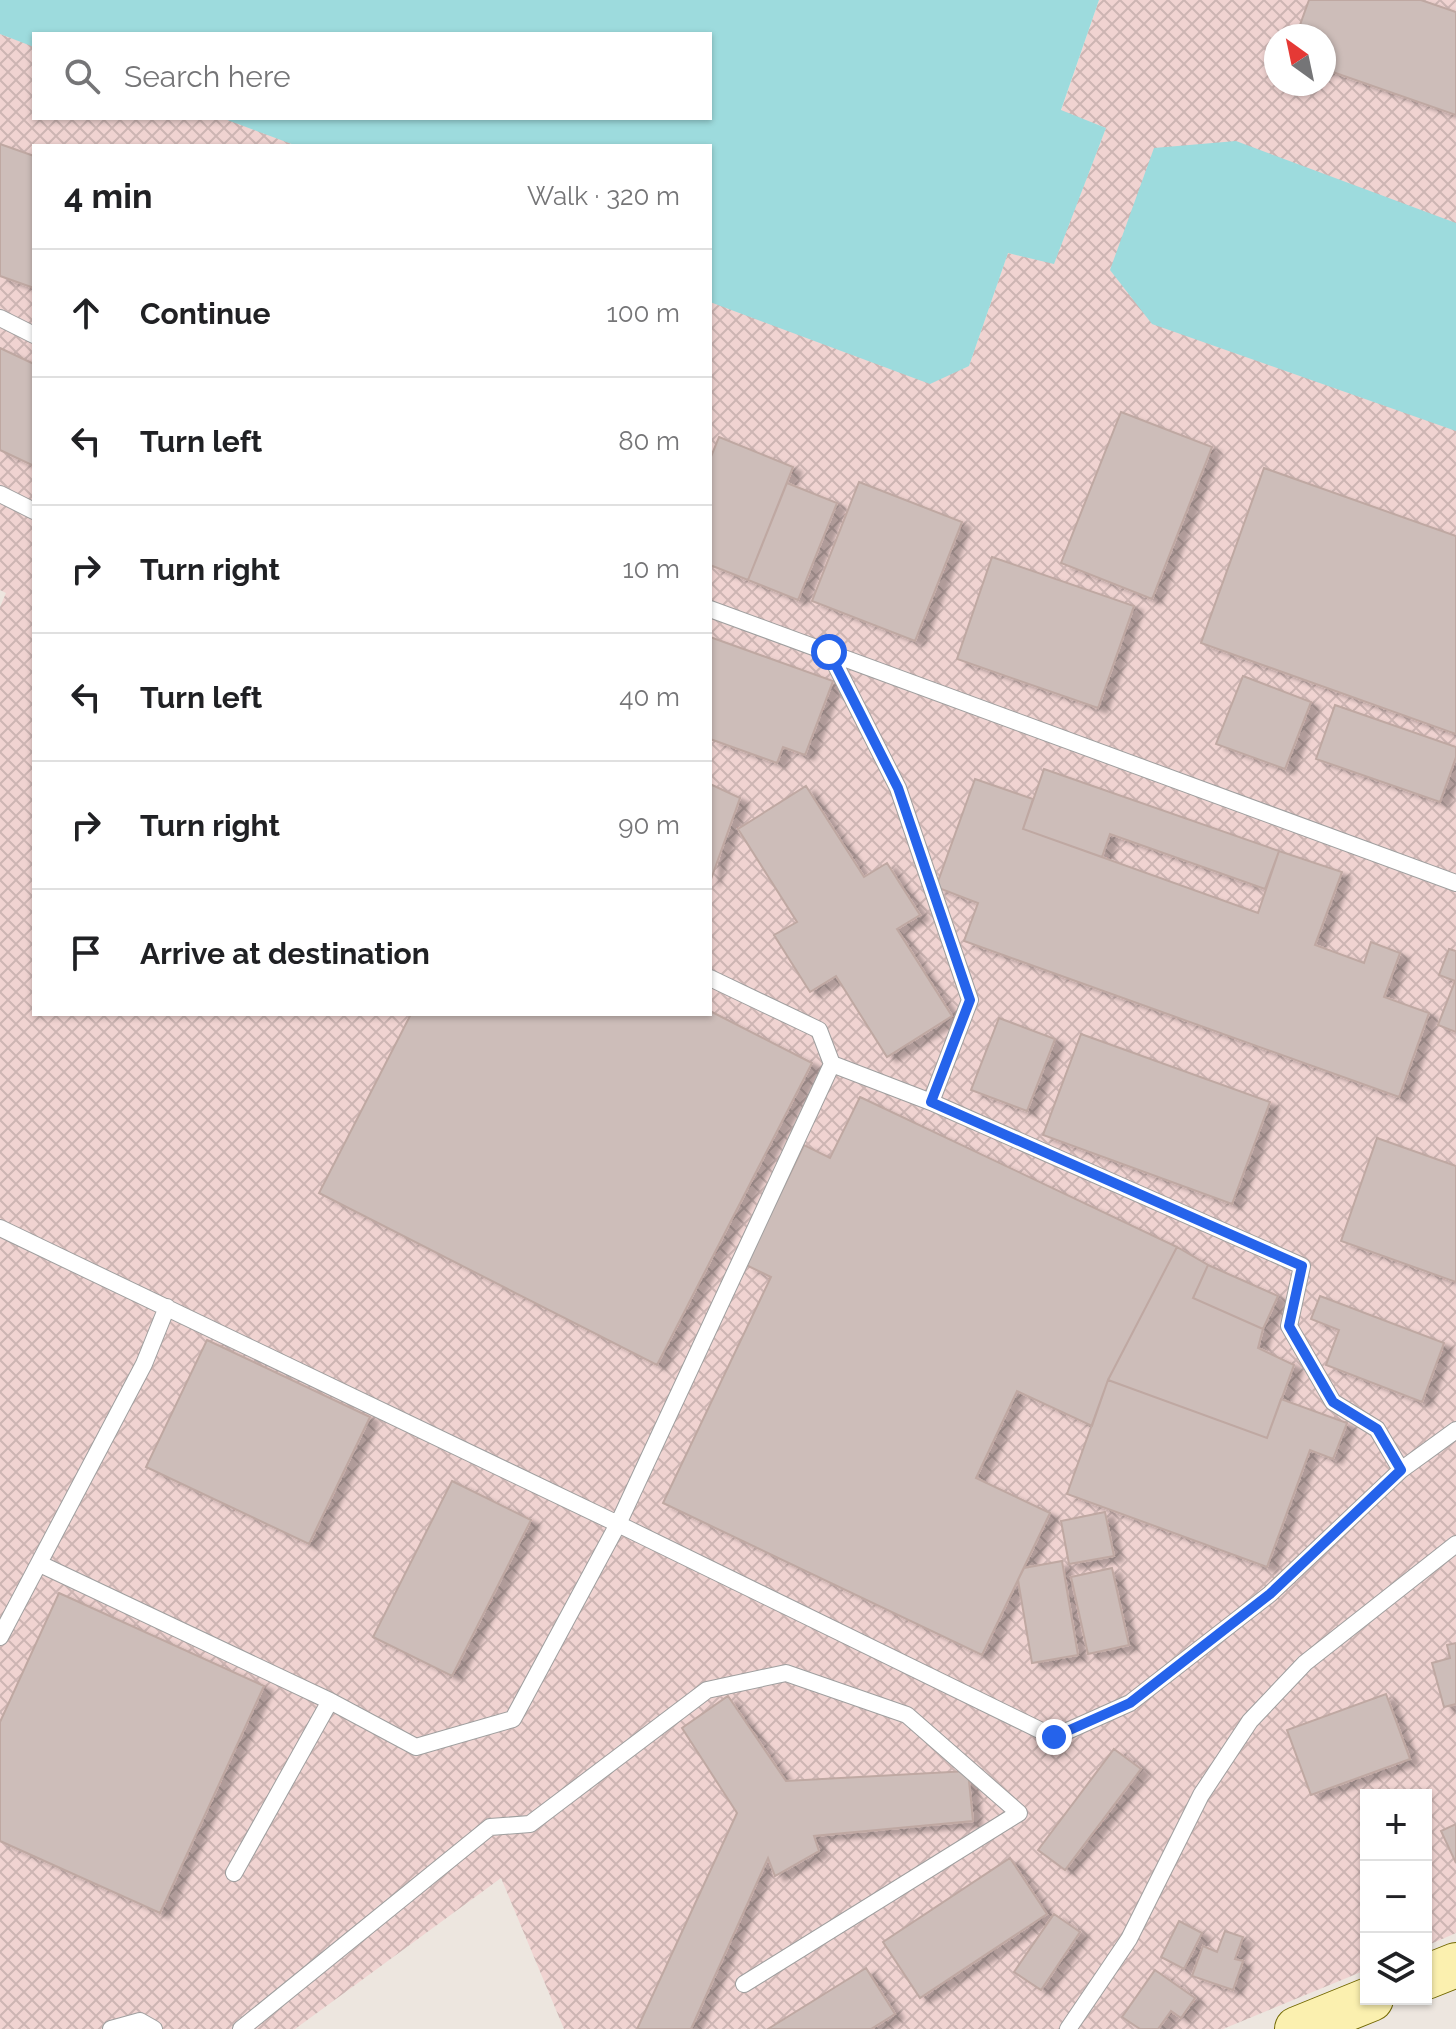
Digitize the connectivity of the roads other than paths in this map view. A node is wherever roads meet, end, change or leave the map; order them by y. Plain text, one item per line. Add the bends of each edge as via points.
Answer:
1 (0, 318) edge
2 (32, 334) edge
3 (0, 494) edge
4 (32, 510) edge
5 (712, 610) edge
6 (829, 652) junction
7 (1456, 883) edge
8 (712, 979) edge
9 (832, 1064) junction
10 (931, 1102) junction
11 (0, 1228) edge
12 (167, 1307) junction
13 (1456, 1430) edge
14 (1401, 1470) junction
15 (618, 1524) junction
16 (1456, 1544) edge
17 (40, 1564) junction
18 (0, 1637) edge
19 (330, 1701) junction
20 (234, 1873) dead end
21 (1456, 1965) edge
22 (1432, 1975) edge
23 (744, 1984) dead end
24 (1360, 2003) edge
25 (111, 2029) edge
26 (154, 2029) edge
27 (241, 2029) edge
28 (1068, 2029) edge
29 (1297, 2029) edge

1 - 2 lane
3 - 4 lane
5 - 6 lane
6 - 7 lane
6 - 10 lane via 898,788 970,1000
8 - 9 lane via 819,1030
9 - 10 lane
9 - 15 lane
10 - 14 lane via 1302,1266 1289,1326 1333,1402 1377,1429
11 - 12 lane
12 - 15 lane
12 - 17 lane via 144,1364
13 - 14 lane
14 - 15 lane via 1270,1594 1130,1703 1054,1737
15 - 19 lane via 513,1719 416,1747
16 - 28 lane via 1305,1663 1250,1721 1201,1795 1129,1939
17 - 18 lane
17 - 19 lane
19 - 20 lane
21 - 22 main road
23 - 27 lane via 1019,1813 907,1715 786,1673 707,1690 530,1824 490,1827
24 - 29 main road
25 - 26 lane via 140,2021

